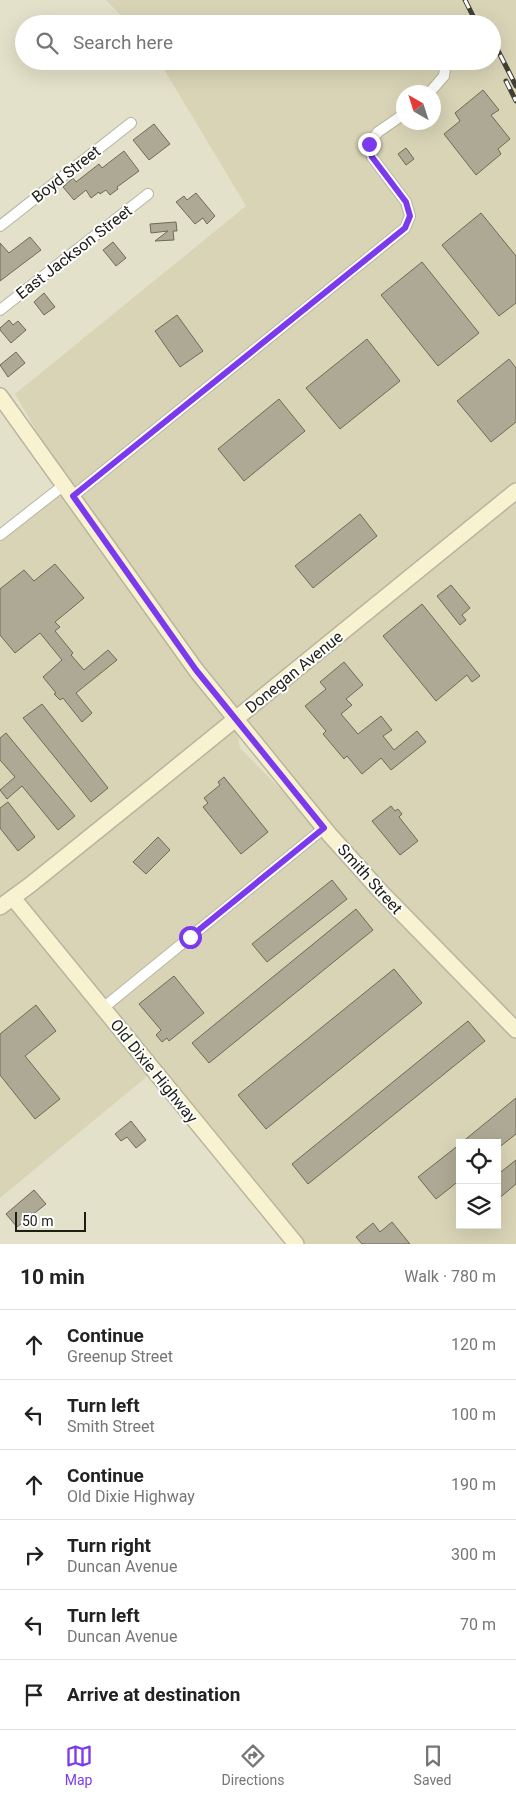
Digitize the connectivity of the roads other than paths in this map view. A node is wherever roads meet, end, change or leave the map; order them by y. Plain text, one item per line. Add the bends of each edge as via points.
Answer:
1 (445, 70) edge
2 (436, 85) edge
3 (396, 120) edge
4 (131, 123) dead end
5 (148, 194) dead end
6 (0, 226) edge
7 (0, 310) edge
8 (0, 396) edge
9 (68, 490) junction
10 (516, 491) edge
11 (0, 535) edge
12 (236, 718) junction
13 (324, 828) junction
14 (13, 898) junction
15 (0, 907) edge
16 (103, 1008) junction
17 (516, 1030) edge
18 (296, 1244) edge

1 - 2 street
3 - 9 street via 378,132 369,144 372,157 406,202 410,216 405,228
4 - 6 street, Boyd Street
5 - 7 street, East Jackson Street
8 - 9 street
9 - 11 street
9 - 12 street via 196,670
10 - 12 street, Donegan Avenue
12 - 13 street, Smith Street
12 - 14 street, Donegan Avenue
13 - 16 street
13 - 17 street, Smith Street via 381,892
14 - 15 street, Donegan Avenue
14 - 16 street, Old Dixie Highway
16 - 18 street, Old Dixie Highway

